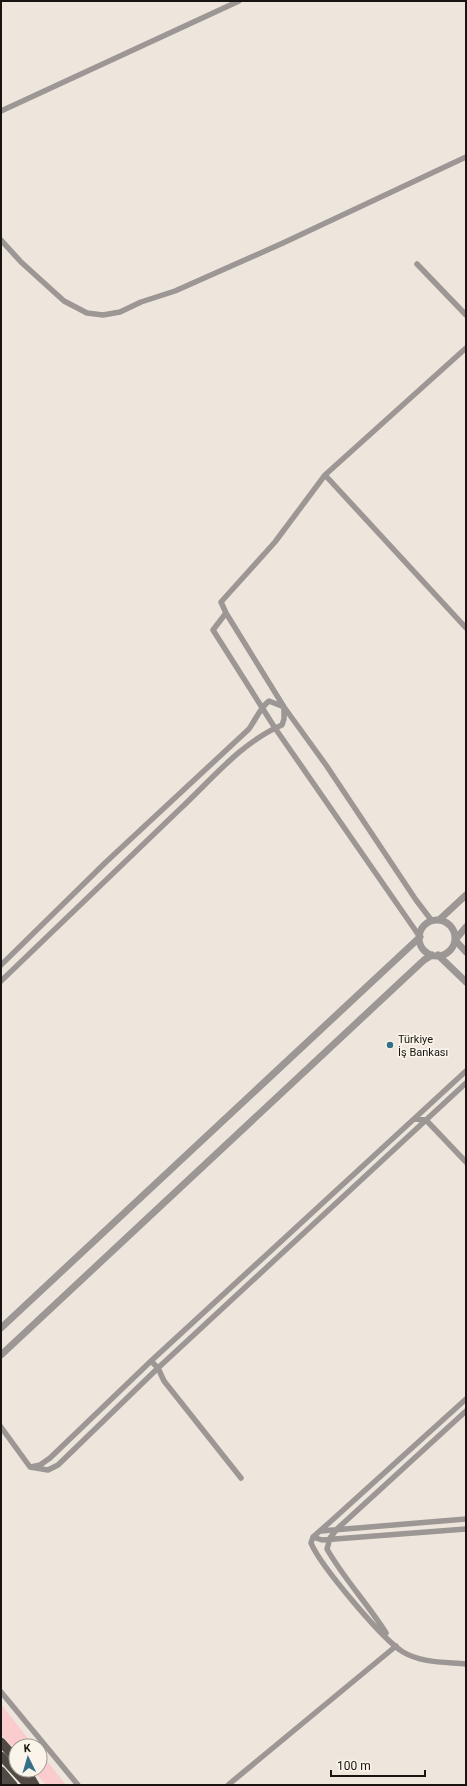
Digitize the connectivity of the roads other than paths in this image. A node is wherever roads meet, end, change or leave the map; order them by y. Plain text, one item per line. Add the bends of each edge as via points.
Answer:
1 (239, 1) edge
2 (1, 111) edge
3 (466, 157) edge
4 (1, 240) edge
5 (417, 264) dead end
6 (466, 315) edge
7 (466, 348) edge
8 (325, 475) junction
9 (226, 613) junction
10 (466, 628) edge
11 (262, 706) junction
12 (284, 707) junction
13 (275, 728) junction
14 (466, 895) edge
15 (436, 920) junction
16 (466, 927) edge
17 (420, 937) junction
18 (455, 940) junction
19 (466, 952) edge
20 (435, 955) junction
21 (1, 965) edge
22 (1, 981) edge
23 (466, 982) edge
24 (466, 1071) edge
25 (466, 1083) edge
26 (414, 1119) junction
27 (426, 1120) junction
28 (466, 1162) edge
29 (358, 1170) junction
30 (364, 1177) junction
31 (281, 1242) junction
32 (287, 1249) junction
33 (1, 1328) edge
34 (1, 1355) edge
35 (151, 1361) junction
36 (158, 1368) junction
37 (466, 1399) edge
38 (466, 1411) edge
39 (1, 1427) edge
40 (30, 1467) junction
41 (241, 1478) dead end
42 (466, 1519) edge
43 (337, 1529) junction
44 (466, 1529) edge
45 (320, 1531) junction
46 (313, 1537) junction
47 (330, 1538) junction
48 (322, 1540) junction
49 (328, 1549) junction
50 (390, 1640) junction
51 (396, 1646) junction
52 (466, 1664) edge
53 (1, 1692) edge
54 (1, 1742) edge
55 (8, 1750) edge
56 (1, 1756) edge
57 (1, 1771) edge
58 (13, 1785) edge
59 (28, 1785) edge
60 (78, 1785) edge
61 (228, 1785) edge

1 - 2 street
3 - 4 street via 283,243 175,291 120,312 87,313 64,301
5 - 6 street
7 - 8 street
8 - 9 street via 275,542 221,602
8 - 10 street
9 - 11 street via 213,630
9 - 12 street
11 - 12 street via 269,701
11 - 13 street
11 - 21 street via 249,729 106,862
12 - 13 street via 282,725
12 - 15 street via 416,900
13 - 17 street
13 - 22 street via 264,733 241,752 114,870
14 - 15 street
15 - 17 street via 426,924
15 - 18 street via 445,921 451,926
16 - 18 street
17 - 20 street via 424,950
17 - 33 street
18 - 19 street
18 - 20 street via 450,950
20 - 23 street
20 - 34 street via 424,960
24 - 26 street
25 - 27 street
26 - 27 street
26 - 29 street
27 - 28 street
27 - 30 street
29 - 30 street
29 - 31 street
30 - 32 street
31 - 32 street
31 - 35 street
32 - 36 street
35 - 36 street
35 - 40 street via 50,1458 40,1465
36 - 40 street via 58,1465 48,1470
36 - 41 street via 164,1381
37 - 45 street
38 - 43 street
39 - 40 street
42 - 43 street
43 - 45 street
43 - 47 street
44 - 47 street
45 - 46 street
46 - 48 street
46 - 50 street via 311,1543 324,1565 367,1618
47 - 48 street
47 - 49 street
48 - 49 street
49 - 50 street
50 - 51 street
51 - 52 street via 403,1652 426,1660
51 - 61 street
53 - 60 street
54 - 55 highway
56 - 59 highway
57 - 58 highway

